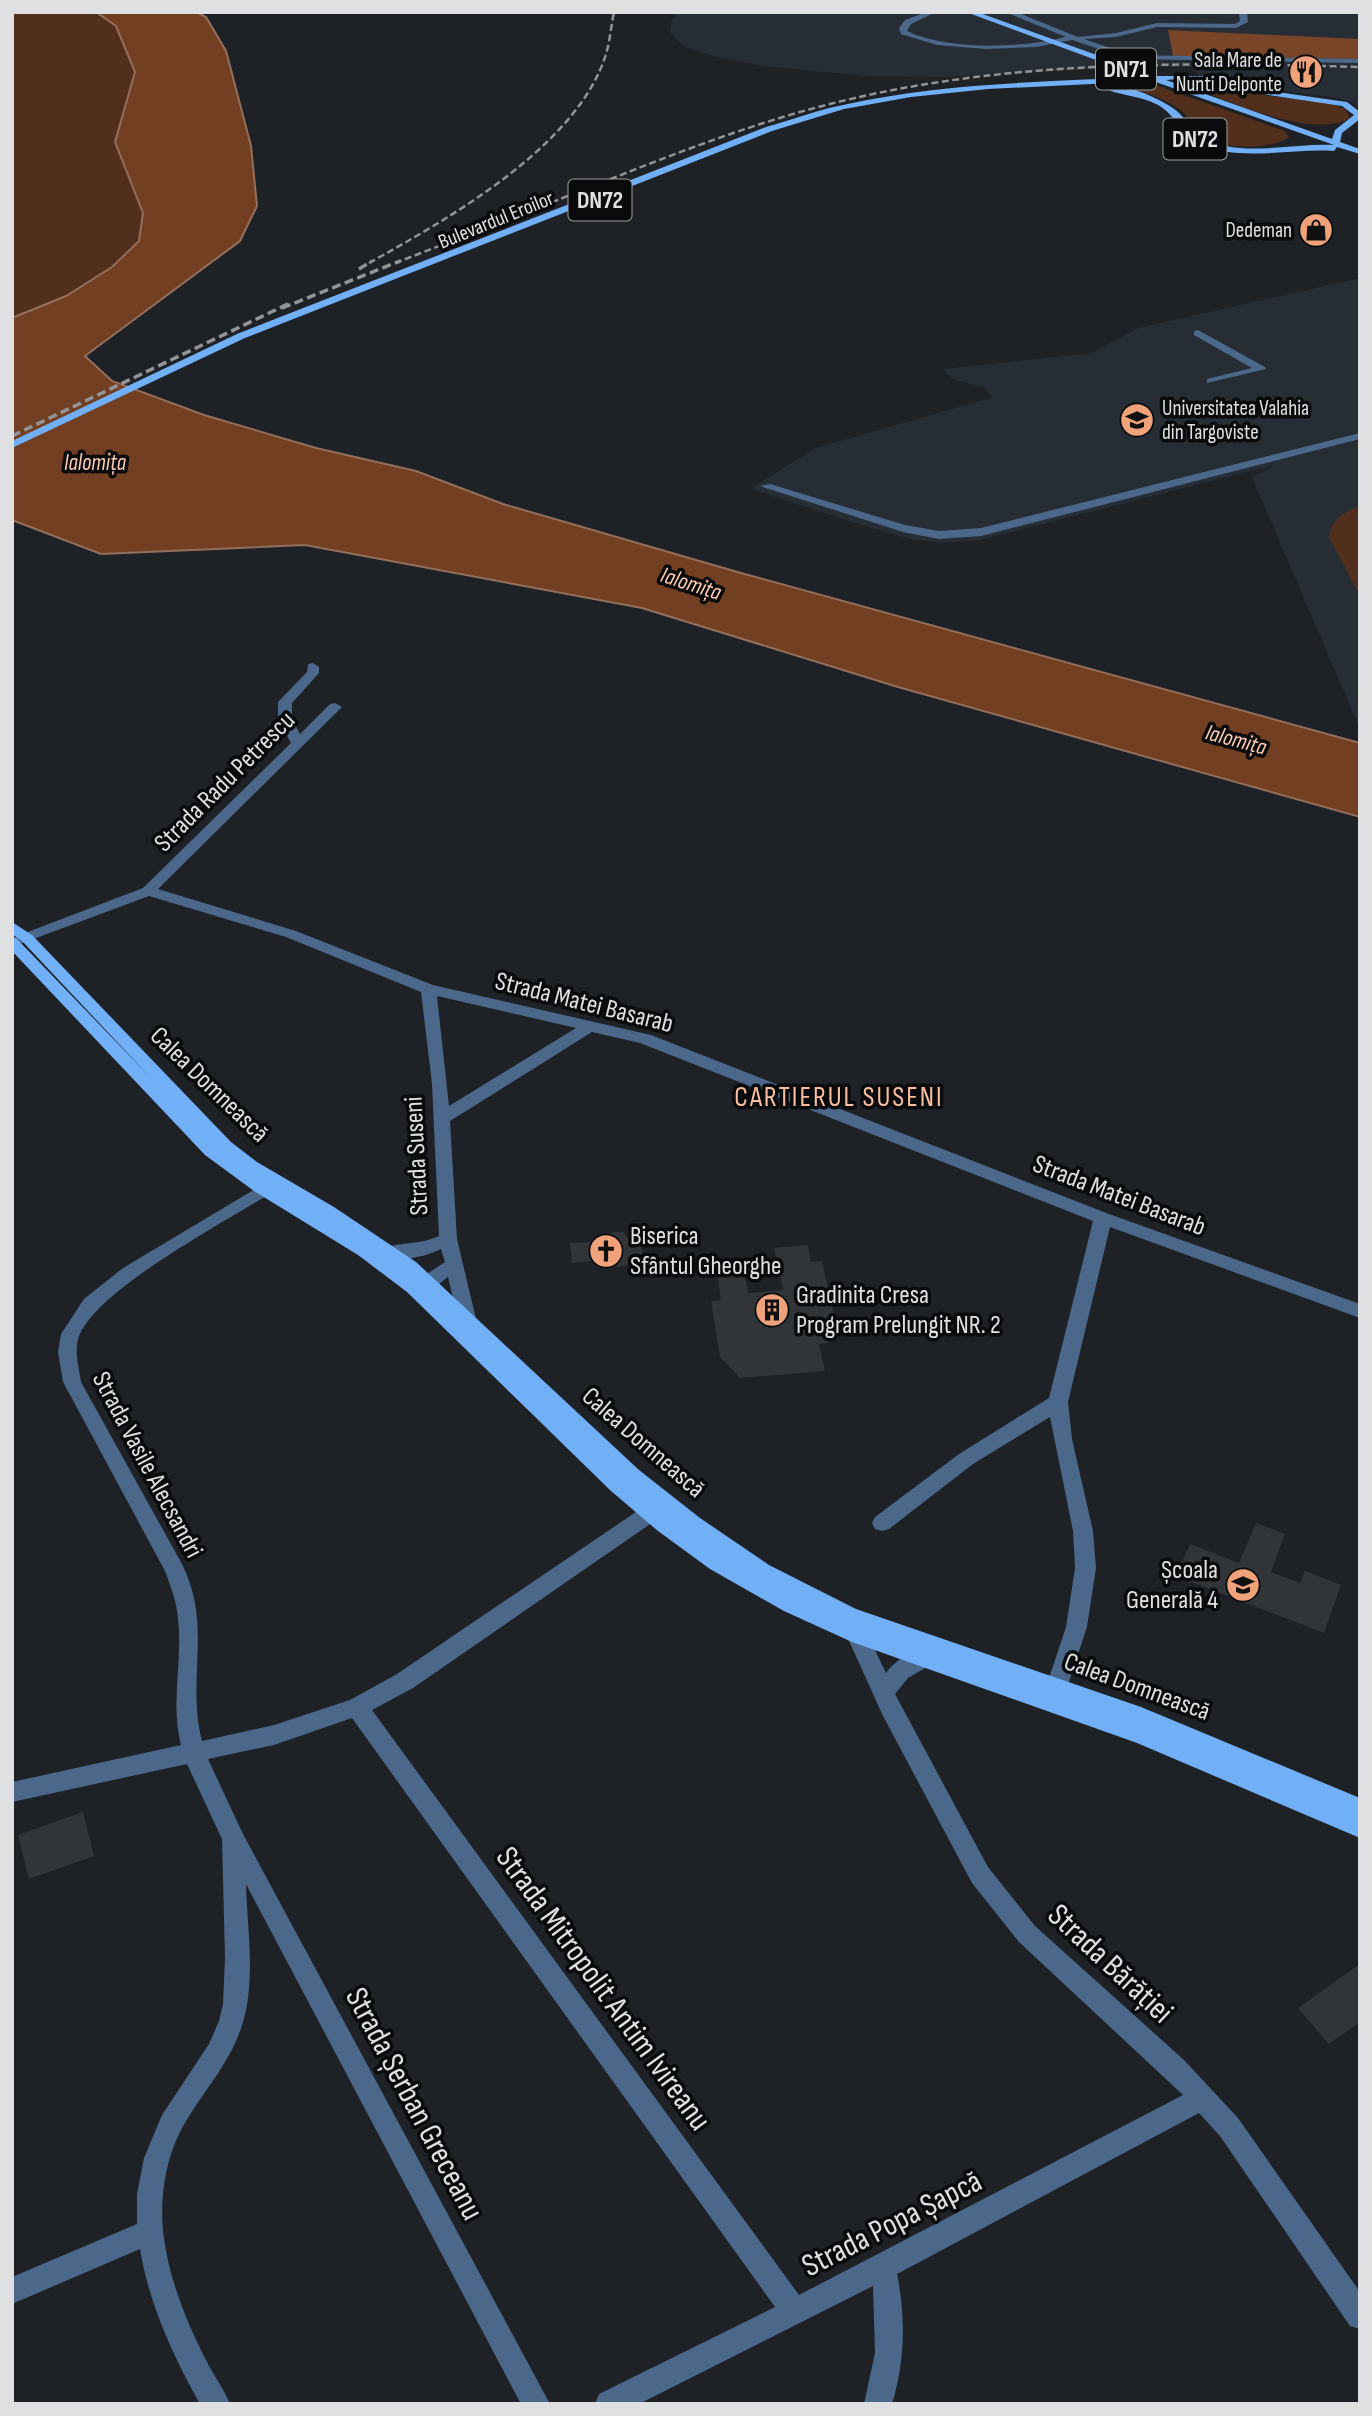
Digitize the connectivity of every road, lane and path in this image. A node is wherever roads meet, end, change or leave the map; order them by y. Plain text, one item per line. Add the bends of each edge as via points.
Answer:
1 (933, 12) edge
2 (1007, 12) edge
3 (1243, 12) edge
4 (973, 14) edge
5 (1071, 37) junction
6 (1360, 61) edge
7 (1139, 79) junction
8 (1107, 83) junction
9 (1074, 84) junction
10 (1132, 91) junction
11 (1347, 125) junction
12 (1289, 129) junction
13 (1335, 143) junction
14 (1274, 148) junction
15 (1344, 150) junction
16 (1360, 154) edge
17 (1198, 332) dead end
18 (195, 361) junction
19 (1211, 381) dead end
20 (1360, 436) edge
21 (12, 445) edge
22 (12, 455) edge
23 (766, 486) dead end
24 (313, 667) dead end
25 (335, 707) dead end
26 (299, 743) junction
27 (148, 891) junction
28 (12, 926) edge
29 (17, 941) edge
30 (428, 989) junction
31 (592, 1026) junction
32 (441, 1119) junction
33 (271, 1185) junction
34 (1103, 1218) junction
35 (448, 1239) junction
36 (390, 1252) junction
37 (453, 1266) junction
38 (422, 1287) junction
39 (1360, 1311) edge
40 (467, 1319) junction
41 (1058, 1402) junction
42 (658, 1508) junction
43 (882, 1523) dead end
44 (852, 1624) junction
45 (924, 1658) junction
46 (884, 1694) junction
47 (1055, 1695) junction
48 (356, 1707) junction
49 (194, 1753) junction
50 (12, 1791) edge
51 (1360, 1809) edge
52 (1360, 1828) edge
53 (232, 1836) junction
54 (1203, 2098) junction
55 (149, 2232) junction
56 (883, 2267) junction
57 (12, 2291) edge
58 (795, 2311) junction
59 (1360, 2316) edge
60 (216, 2404) edge
61 (536, 2404) edge
62 (609, 2404) edge
63 (878, 2404) edge

1 - 5 street via 908,22 904,32 922,41 961,47
2 - 5 street
3 - 5 street via 1244,22 1236,26 1157,25 1116,35
4 - 12 main road, DN71
5 - 6 street via 1129,57
7 - 8 main road, Bulevardul Eroilor / DN72
7 - 10 main road
7 - 11 main road, DN72 via 1194,77 1336,101 1356,112 1357,118
8 - 9 main road, DN72
8 - 9 main road, Bulevardul Eroilor / DN72
8 - 10 main road, DN72
8 - 18 main road, Bulevardul Eroilor / DN72 via 911,95 788,123 328,301
9 - 18 main road, Bulevardul Eroilor / DN72 via 914,97 794,125
10 - 14 main road, DN72 via 1169,109 1196,140 1232,149
11 - 12 main road
11 - 13 main road via 1338,132
12 - 13 main road
12 - 14 main road via 1293,139
12 - 15 main road
13 - 16 main road
14 - 15 main road, DN72
15 - 16 main road
17 - 19 street via 1261,369
18 - 21 main road, Bulevardul Eroilor / DN72
18 - 22 main road, Bulevardul Eroilor / DN72
20 - 23 street via 981,532 939,535 902,528
24 - 26 street via 313,673 285,702 285,719
25 - 26 street, Strada Radu Petrescu
26 - 27 street, Strada Radu Petrescu
27 - 29 street
27 - 30 street, Strada Matei Basarab via 291,934
28 - 29 main road, Calea Domnească
29 - 33 main road, Calea Domnească via 211,1151
30 - 31 street, Strada Matei Basarab
30 - 32 street, Strada Suseni
31 - 32 street
31 - 34 street, Strada Matei Basarab via 645,1039
32 - 35 street, Strada Suseni
33 - 36 main road, Calea Domnească
33 - 38 main road, Calea Domnească
33 - 49 street, Strada Vasile Alecsandri via 106,1289 79,1317 67,1352 72,1382 184,1594 189,1620 185,1701
34 - 39 street, Strada Matei Basarab
34 - 41 street
35 - 36 street via 423,1250
35 - 37 street, Strada Suseni
36 - 38 main road, Calea Domnească
37 - 38 street
37 - 40 street, Strada Suseni
38 - 40 main road, Calea Domnească
38 - 42 main road, Calea Domnească
40 - 42 main road, Calea Domnească
41 - 43 street via 966,1459
41 - 47 street via 1086,1563
42 - 44 main road via 736,1573 790,1605
42 - 48 street via 405,1682
44 - 45 main road
44 - 46 street, Strada Bărăției
44 - 47 main road, Calea Domnească
45 - 46 street via 903,1668
45 - 47 main road
46 - 54 street, Strada Bărăției via 958,1839 1008,1913
47 - 51 main road, Calea Domnească via 1206,1743
47 - 52 main road
48 - 49 street via 274,1735
48 - 58 street, Strada Mitropolit Antim Ivireanu
49 - 50 street
49 - 53 street
53 - 55 street via 233,2014 217,2056 161,2144 150,2186
53 - 61 street, Strada Șerban Greceanu
54 - 56 street, Strada Popa Șapcă
54 - 59 street, Strada Bărăției via 1253,2159
55 - 57 street
55 - 60 street via 161,2283 183,2342
56 - 58 street, Strada Popa Șapcă
56 - 63 street via 889,2350
58 - 62 street, Strada Popa Șapcă

